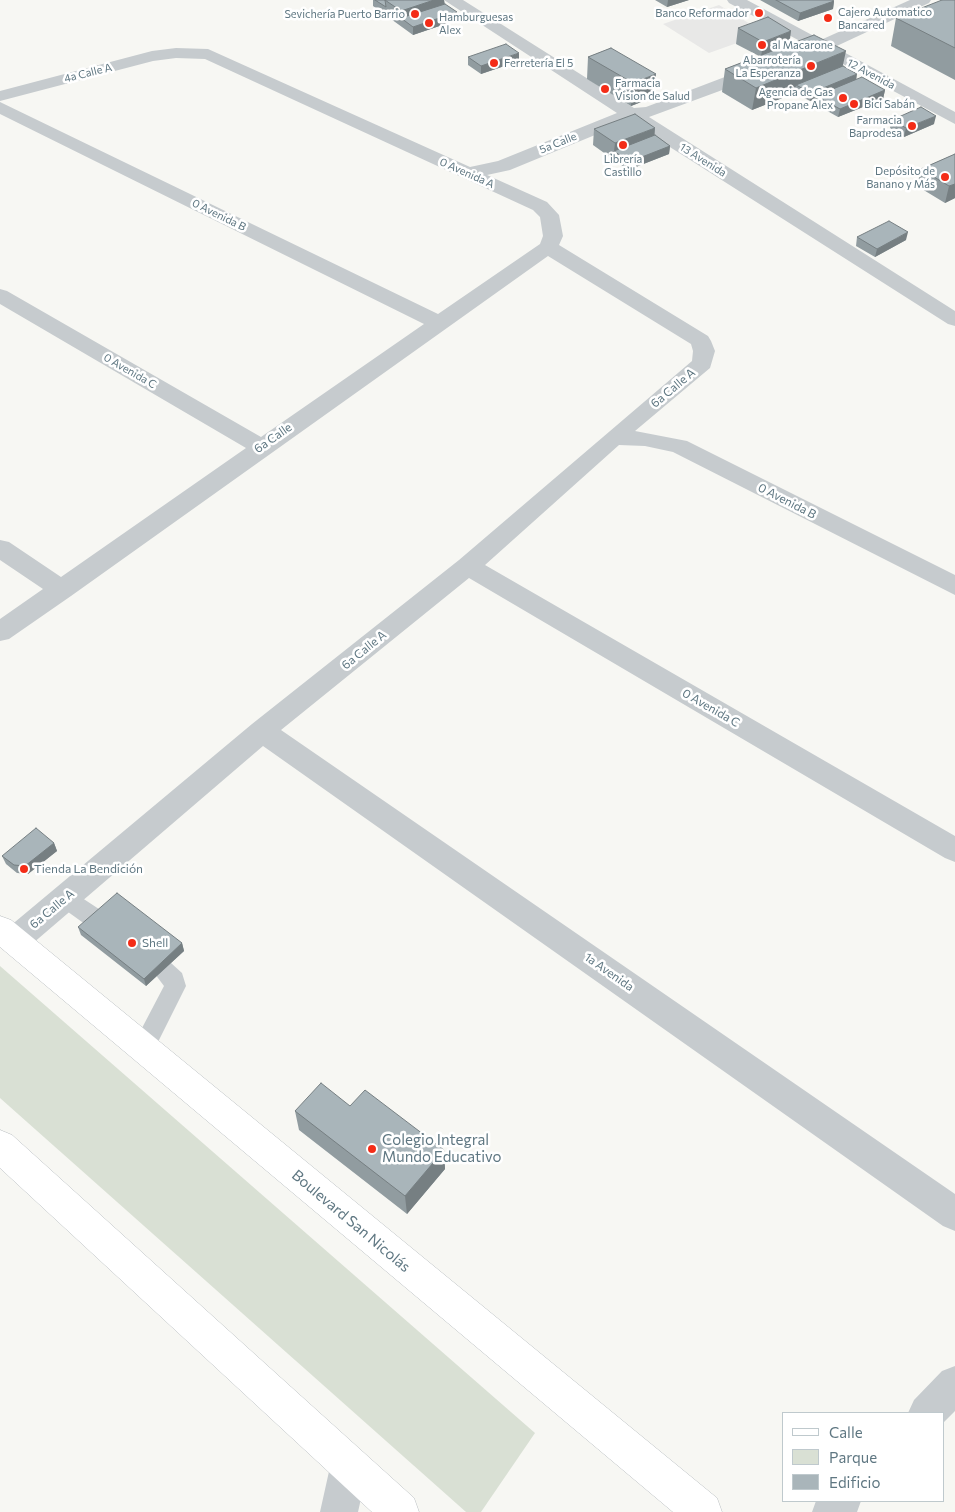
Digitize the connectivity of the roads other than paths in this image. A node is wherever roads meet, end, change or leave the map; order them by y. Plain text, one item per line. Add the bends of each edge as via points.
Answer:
1 (452, 0) edge
2 (735, 0) edge
3 (923, 0) edge
4 (820, 47) junction
5 (176, 53) joint
6 (802, 54) edge
7 (775, 64) edge
8 (0, 96) edge
9 (0, 107) edge
10 (641, 116) junction
11 (955, 119) edge
12 (467, 174) junction
13 (512, 193) junction
14 (548, 247) junction
15 (0, 295) edge
16 (955, 320) edge
17 (439, 323) junction
18 (614, 437) junction
19 (261, 447) junction
20 (0, 548) edge
21 (468, 566) junction
22 (955, 586) edge
23 (62, 590) junction
24 (0, 632) edge
25 (262, 731) junction
26 (955, 850) edge
27 (65, 898) junction
28 (97, 920) edge
29 (7, 935) edge
30 (163, 970) edge
31 (143, 1049) junction
32 (0, 1146) edge
33 (955, 1214) edge
34 (955, 1384) edge
35 (928, 1412) edge
36 (349, 1467) junction
37 (841, 1502) edge
38 (339, 1512) edge
39 (400, 1512) edge
40 (703, 1512) edge
41 (832, 1512) edge

1 - 10 street, 13 Avenida
2 - 4 street, 12 Avenida
3 - 4 street
4 - 6 street
4 - 11 street, 12 Avenida
5 - 8 street, 4a Calle A via 152,56
5 - 12 street, 0 Avenida A via 208,54
7 - 10 street, 5a Calle
9 - 17 street, 0 Avenida B
10 - 12 street, 5a Calle via 504,166
10 - 13 street, 5a Calle via 515,172 509,177
10 - 16 street, 13 Avenida
12 - 13 street, 0 Avenida A
13 - 14 street, 0 Avenida A via 540,206 549,215 553,236
14 - 17 street, 6a Calle
14 - 18 street, 6a Calle A via 700,341 704,351 702,363
15 - 19 street, 0 Avenida C
17 - 19 street, 6a Calle
18 - 21 street, 6a Calle A
18 - 22 street, 0 Avenida B via 679,446
19 - 23 street, 6a Calle
20 - 23 street
21 - 25 street, 6a Calle A
21 - 26 street, 0 Avenida C
23 - 24 street, 6a Calle
25 - 27 street, 6a Calle A
25 - 33 street, 1a Avenida
27 - 28 lane
27 - 29 street, 6a Calle A
29 - 31 main road, Boulevard San Nicolás
30 - 31 lane via 174,980 175,986
31 - 40 main road, Boulevard San Nicolás
32 - 36 main road
34 - 35 street
36 - 38 street
36 - 39 main road
37 - 41 street

